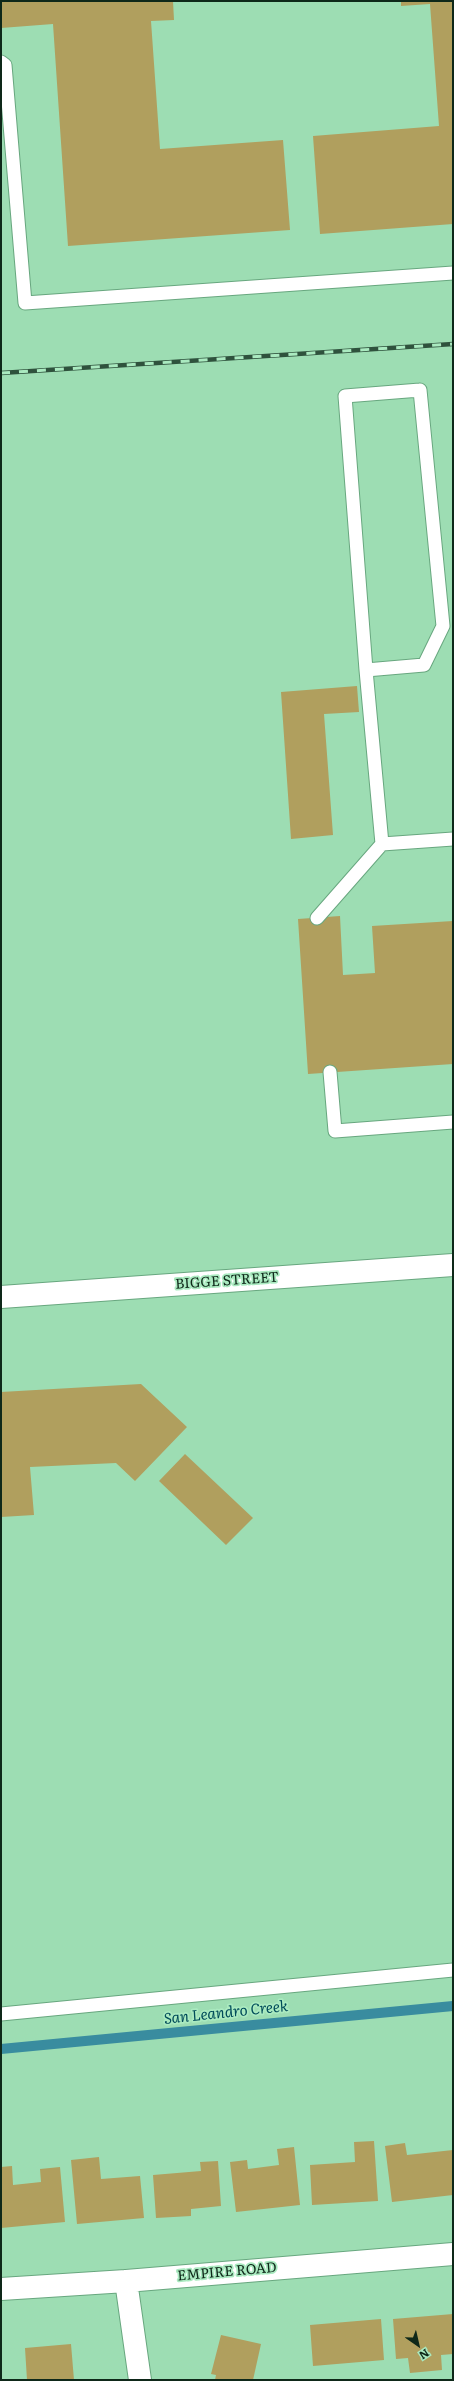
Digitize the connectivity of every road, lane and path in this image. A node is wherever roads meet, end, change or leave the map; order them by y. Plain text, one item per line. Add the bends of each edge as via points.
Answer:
1 (1, 62) edge
2 (453, 273) edge
3 (448, 625) edge
4 (366, 670) junction
5 (453, 839) edge
6 (382, 844) junction
7 (317, 918) dead end
8 (330, 1072) dead end
9 (453, 1122) edge
10 (453, 1265) edge
11 (1, 1298) edge
12 (453, 1970) edge
13 (1, 2014) edge
14 (453, 2254) edge
15 (126, 2281) junction
16 (1, 2289) edge
17 (140, 2380) edge

1 - 2 lane via 5,65 25,303
3 - 4 lane via 424,664
3 - 4 lane via 420,390 345,396
4 - 6 lane
5 - 6 lane
6 - 7 lane
8 - 9 lane via 335,1131
10 - 11 street, BIGGE STREET
12 - 13 lane
14 - 15 street, EMPIRE ROAD
15 - 16 street, EMPIRE ROAD
15 - 17 street

